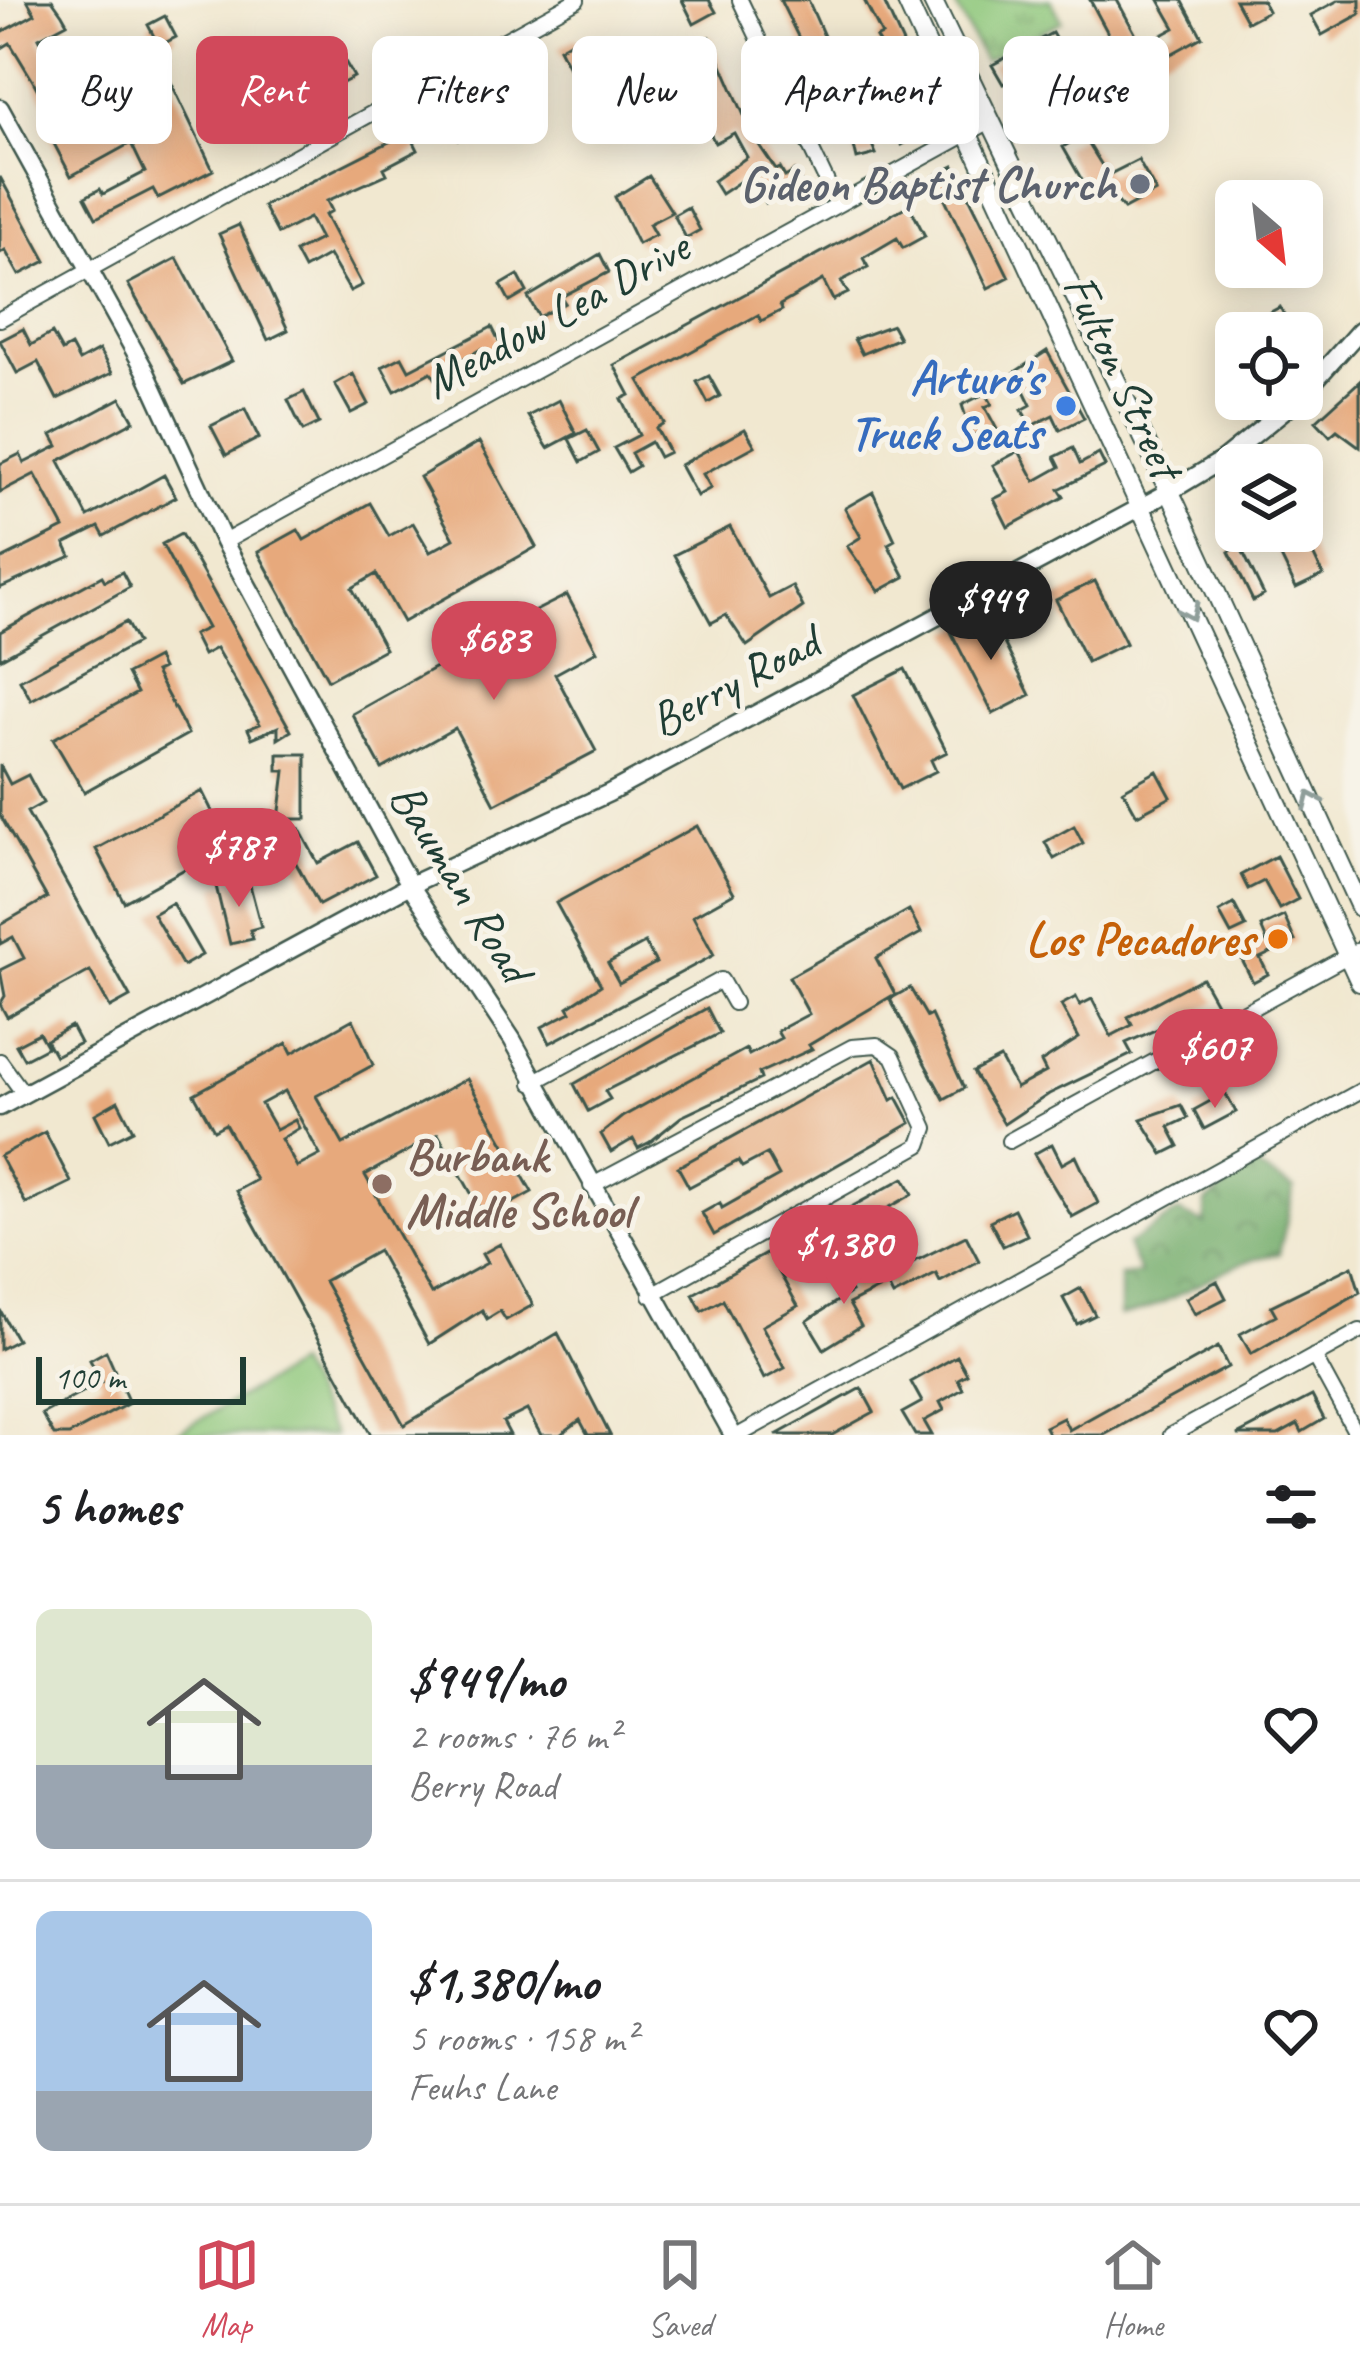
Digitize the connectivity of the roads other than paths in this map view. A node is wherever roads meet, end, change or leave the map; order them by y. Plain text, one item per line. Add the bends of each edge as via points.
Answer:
1 (577, 0) edge
2 (740, 0) edge
3 (906, 0) edge
4 (932, 0) edge
5 (923, 36) edge
6 (0, 108) edge
7 (990, 121) junction
8 (979, 127) edge
9 (947, 144) edge
10 (972, 144) edge
11 (837, 203) junction
12 (91, 271) junction
13 (0, 319) edge
14 (1360, 330) edge
15 (1323, 371) edge
16 (1272, 420) edge
17 (1169, 492) junction
18 (1142, 506) junction
19 (224, 542) junction
20 (1269, 704) junction
21 (1238, 718) junction
22 (410, 885) junction
23 (1360, 907) edge
24 (1354, 953) edge
25 (1360, 982) edge
26 (734, 1003) dead end
27 (0, 1061) edge
28 (532, 1083) junction
29 (1360, 1090) edge
30 (24, 1094) junction
31 (0, 1107) edge
32 (1009, 1141) dead end
33 (591, 1186) junction
34 (651, 1295) junction
35 (1360, 1331) edge
36 (1315, 1357) junction
37 (736, 1435) edge
38 (1171, 1435) edge
39 (1357, 1435) edge

1 - 12 street
2 - 11 street
3 - 5 main road, Fulton Street
4 - 7 main road, Fulton Street
6 - 12 street, Bauman Road
7 - 8 street, Meadow Lea Drive
7 - 17 main road, Fulton Street
9 - 11 street, Meadow Lea Drive
10 - 18 main road, Fulton Street
11 - 19 street, Meadow Lea Drive
12 - 13 street
12 - 19 street, Bauman Road via 162,402
14 - 15 street, Berry Road
16 - 17 street, Berry Road
17 - 18 street, Berry Road
17 - 20 main road, Fulton Street
18 -> 21 main road, Fulton Street
18 - 22 street, Berry Road via 609,793
19 - 22 street, Bauman Road
20 - 21 main road
23 -> 20 main road, Fulton Street
21 - 24 main road, Fulton Street
22 - 28 street, Bauman Road
22 - 30 street, Berry Road
24 - 25 main road, Fulton Street
24 - 32 street
26 - 28 street via 721,980
27 - 30 street
28 - 33 street, Bauman Road
29 - 37 street
30 - 31 street, Berry Road
33 - 34 street, Bauman Road
33 - 34 street via 852,1047 878,1045 893,1056 926,1128 920,1145
34 - 37 street, Bauman Road
35 - 36 street
36 - 38 street
36 - 39 street

